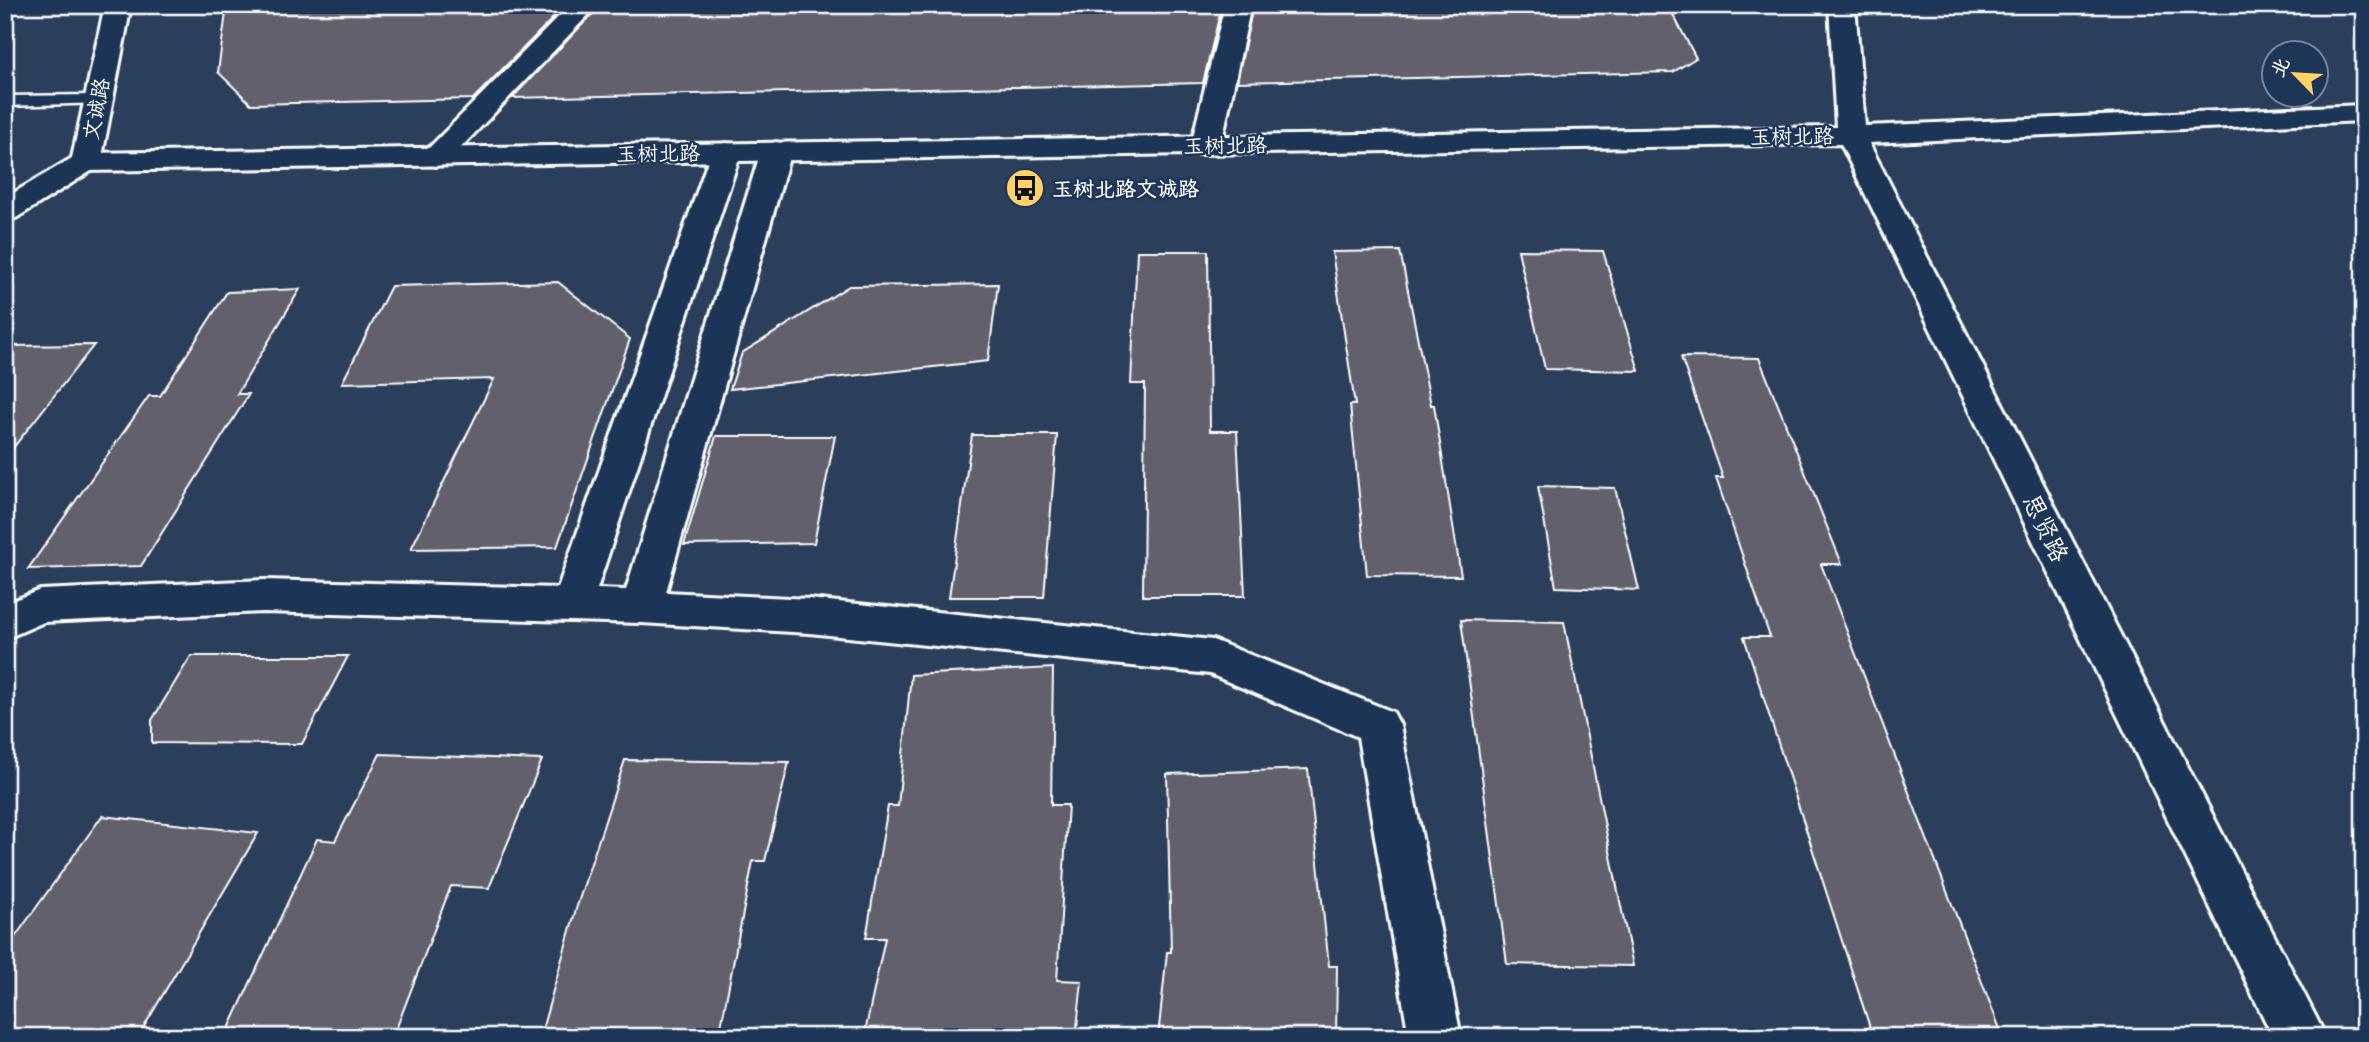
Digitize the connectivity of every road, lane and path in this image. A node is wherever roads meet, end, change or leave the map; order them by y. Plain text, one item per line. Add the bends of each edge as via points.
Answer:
1 (118, 5) edge
2 (585, 5) edge
3 (1238, 5) edge
4 (1842, 5) edge
5 (98, 100) junction
6 (5, 101) edge
7 (2364, 113) edge
8 (1851, 135) junction
9 (1206, 145) junction
10 (776, 151) junction
11 (726, 152) junction
12 (436, 157) junction
13 (86, 162) junction
14 (5, 211) edge
15 (572, 605) junction
16 (642, 607) junction
17 (5, 622) edge
18 (1435, 1037) edge
19 (2300, 1037) edge

1 - 5 main road, 文诚路
2 - 12 main road
3 - 9 main road
4 - 8 main road, 思贤路
5 - 6 lane
5 - 13 main road, 文诚路
7 - 8 main road, 玉树北路
8 - 9 main road, 玉树北路
8 - 19 main road, 思贤路
9 - 10 main road, 玉树北路
10 - 11 main road, 玉树北路
10 - 16 main road
11 - 12 main road, 玉树北路
11 - 15 main road
12 - 13 main road, 玉树北路
13 - 14 main road, 文诚路
15 - 16 main road
15 - 17 main road via 264,596 40,606
16 - 18 main road via 809,617 1213,657 1378,726

